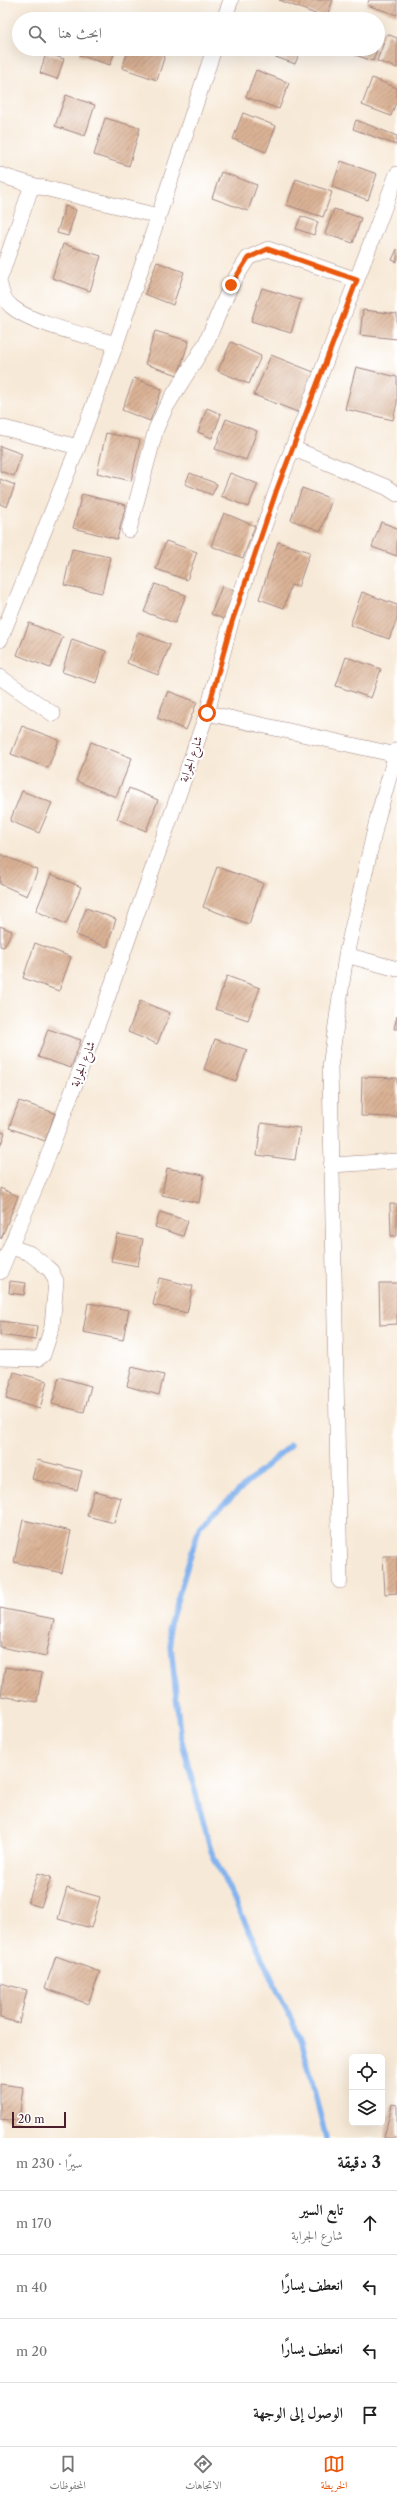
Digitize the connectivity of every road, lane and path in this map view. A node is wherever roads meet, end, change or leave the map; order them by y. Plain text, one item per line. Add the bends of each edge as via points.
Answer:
1 (230, 0) edge
2 (226, 12) edge
3 (212, 56) edge
4 (397, 174) edge
5 (0, 175) edge
6 (32, 186) junction
7 (158, 216) junction
8 (0, 278) edge
9 (357, 280) junction
10 (0, 285) edge
11 (116, 344) junction
12 (0, 427) edge
13 (78, 447) junction
14 (292, 448) junction
15 (397, 494) edge
16 (129, 530) dead end
17 (0, 640) edge
18 (0, 677) edge
19 (207, 713) junction
20 (53, 714) dead end
21 (397, 753) edge
22 (346, 955) junction
23 (397, 969) edge
24 (397, 1161) edge
25 (331, 1165) junction
26 (11, 1247) junction
27 (0, 1272) edge
28 (0, 1358) edge
29 (340, 1581) dead end

1 - 2 street
3 - 7 street
4 - 9 street, شارع الجرابة
5 - 6 street
6 - 7 street
6 - 8 street
7 - 11 street
9 - 14 street, شارع الجرابة
9 - 16 street via 268,249 248,258 231,285 206,343 166,407 156,429
10 - 11 street via 2,296 12,307 31,318
11 - 13 street
12 - 13 street
13 - 17 street
14 - 15 street
14 - 19 street, شارع الجرابة via 232,622
18 - 20 street
19 - 21 street
19 - 26 street, شارع الجرابة via 106,1002
21 - 22 street via 378,816
22 - 23 street
22 - 25 street via 330,1067
24 - 25 street
25 - 29 street
26 - 27 street, شارع الجرابة
26 - 28 street via 29,1253 51,1271 56,1281 52,1328 44,1355 37,1359

